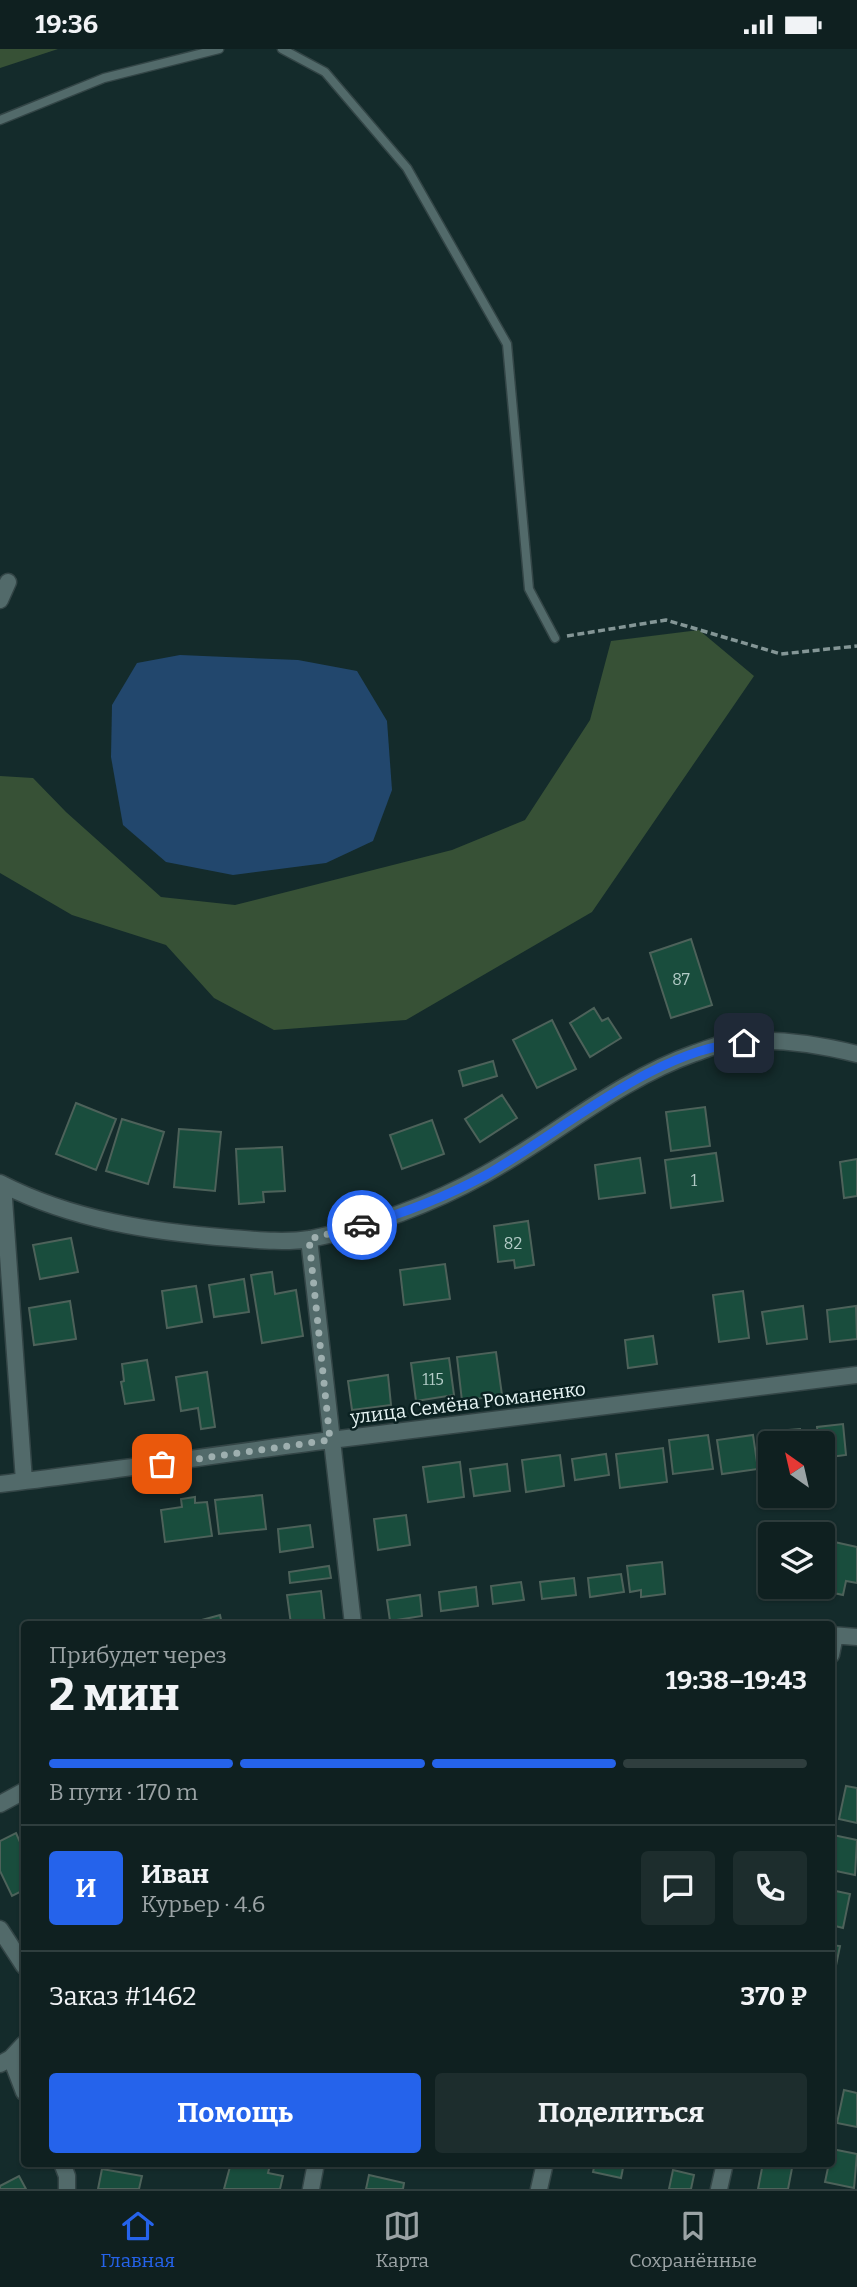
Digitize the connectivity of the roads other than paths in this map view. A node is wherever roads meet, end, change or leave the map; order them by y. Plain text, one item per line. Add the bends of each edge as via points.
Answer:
1 (219, 49) edge
2 (282, 49) edge
3 (0, 120) edge
4 (8, 582) dead end
5 (0, 600) edge
6 (555, 638) road end
7 (857, 1054) edge
8 (1, 1184) edge
9 (309, 1239) junction
10 (857, 1375) edge
11 (330, 1440) junction
12 (24, 1481) junction
13 (0, 1484) edge
14 (353, 1621) edge
15 (835, 1635) edge
16 (857, 1637) edge
17 (21, 1793) edge
18 (0, 1804) edge
19 (0, 1929) edge
20 (21, 1961) edge
21 (21, 2047) edge
22 (5, 2061) edge
23 (21, 2087) edge
24 (64, 2167) edge
25 (315, 2167) edge
26 (544, 2167) edge
27 (724, 2167) edge
28 (67, 2189) edge
29 (311, 2189) edge
30 (539, 2189) edge
31 (719, 2189) edge

1 - 3 lane via 104,78
2 - 6 lane via 325,72 407,168 507,344 529,589
4 - 5 street
7 - 9 street via 785,1041 724,1044 682,1058 640,1077 445,1195
8 - 9 street via 65,1210 131,1227 198,1236
8 - 12 street
9 - 11 street
10 - 11 street, улица Семёна Романенко
11 - 12 street, улица Семёна Романенко
11 - 14 street
12 - 13 street, улица Семёна Романенко
15 - 16 street
17 - 18 street
19 - 20 street
21 - 22 street
22 - 23 street
24 - 28 street
25 - 29 street
26 - 30 street
27 - 31 street

